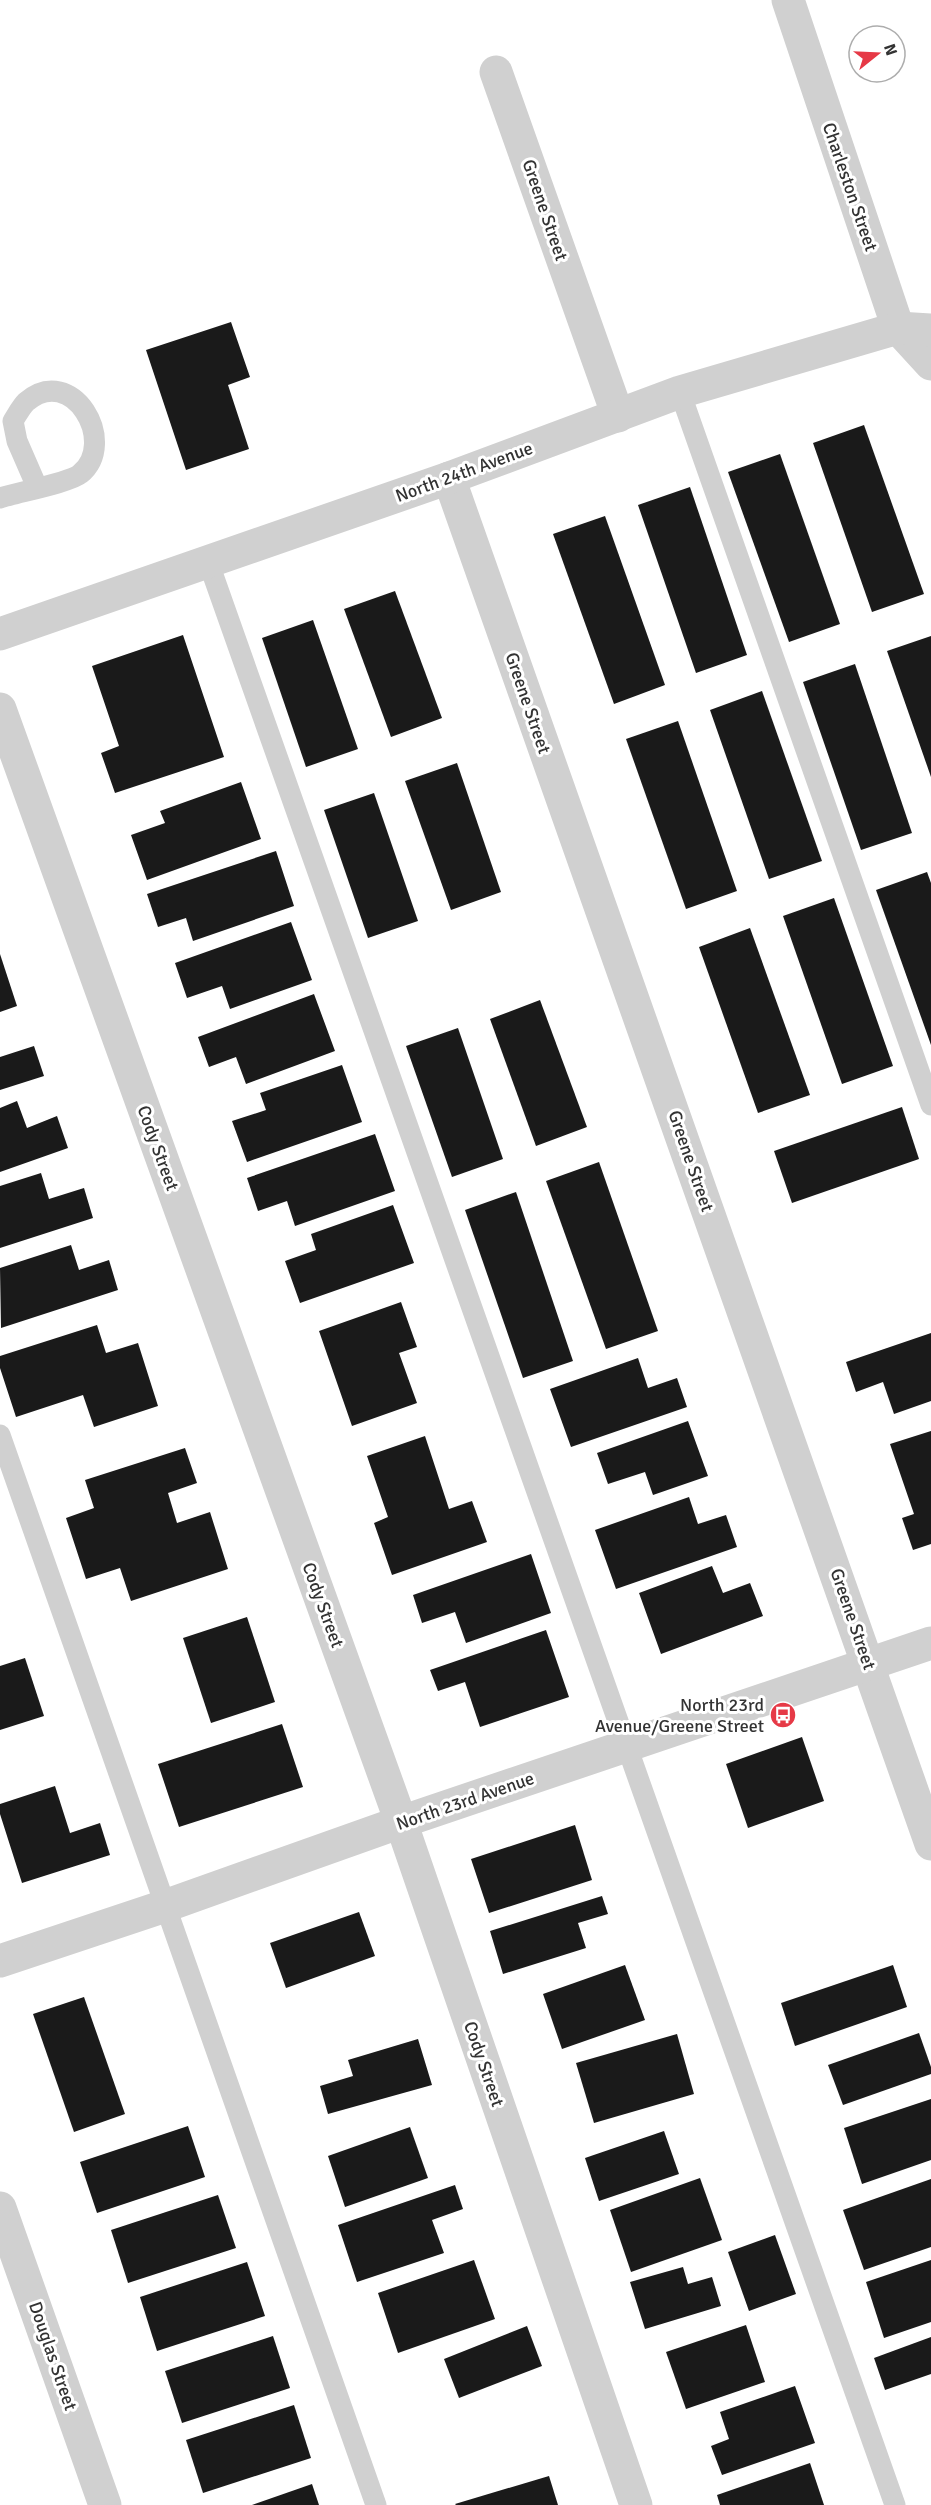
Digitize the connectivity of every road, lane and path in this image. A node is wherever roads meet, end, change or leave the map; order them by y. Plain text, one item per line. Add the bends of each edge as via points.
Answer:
1 (788, 0) edge
2 (496, 72) dead end
3 (898, 328) junction
4 (931, 330) edge
5 (931, 364) edge
6 (680, 392) junction
7 (618, 416) junction
8 (449, 478) junction
9 (37, 487) junction
10 (0, 498) edge
11 (208, 561) junction
12 (0, 634) edge
13 (0, 709) edge
14 (931, 1105) edge
15 (0, 1435) edge
16 (931, 1643) edge
17 (869, 1665) junction
18 (627, 1746) junction
19 (401, 1822) junction
20 (931, 1844) edge
21 (165, 1906) junction
22 (0, 1961) edge
23 (0, 2208) edge
24 (105, 2505) edge
25 (376, 2505) edge
26 (636, 2505) edge
27 (895, 2505) edge

1 - 3 street, Charleston Street
2 - 7 street, Greene Street
3 - 4 street, North 24th Avenue
3 - 5 street, Charleston Street
3 - 6 street, North 24th Avenue
6 - 7 street, North 24th Avenue
6 - 14 lane
7 - 8 street, North 24th Avenue
8 - 11 street, North 24th Avenue
8 - 17 street, Greene Street
9 - 9 lane via 78,476 91,463 96,444 82,407 71,395 40,394 25,403 13,421 17,441
9 - 10 lane
11 - 12 street, North 24th Avenue
11 - 18 lane
13 - 19 street, Cody Street
15 - 21 lane
16 - 17 street, North 23rd Avenue
17 - 18 street, North 23rd Avenue
17 - 20 street, Greene Street
18 - 19 street, North 23rd Avenue
18 - 27 lane
19 - 21 street, North 23rd Avenue
19 - 26 street, Cody Street
21 - 22 street, North 23rd Avenue
21 - 25 lane
23 - 24 street, Douglas Street

